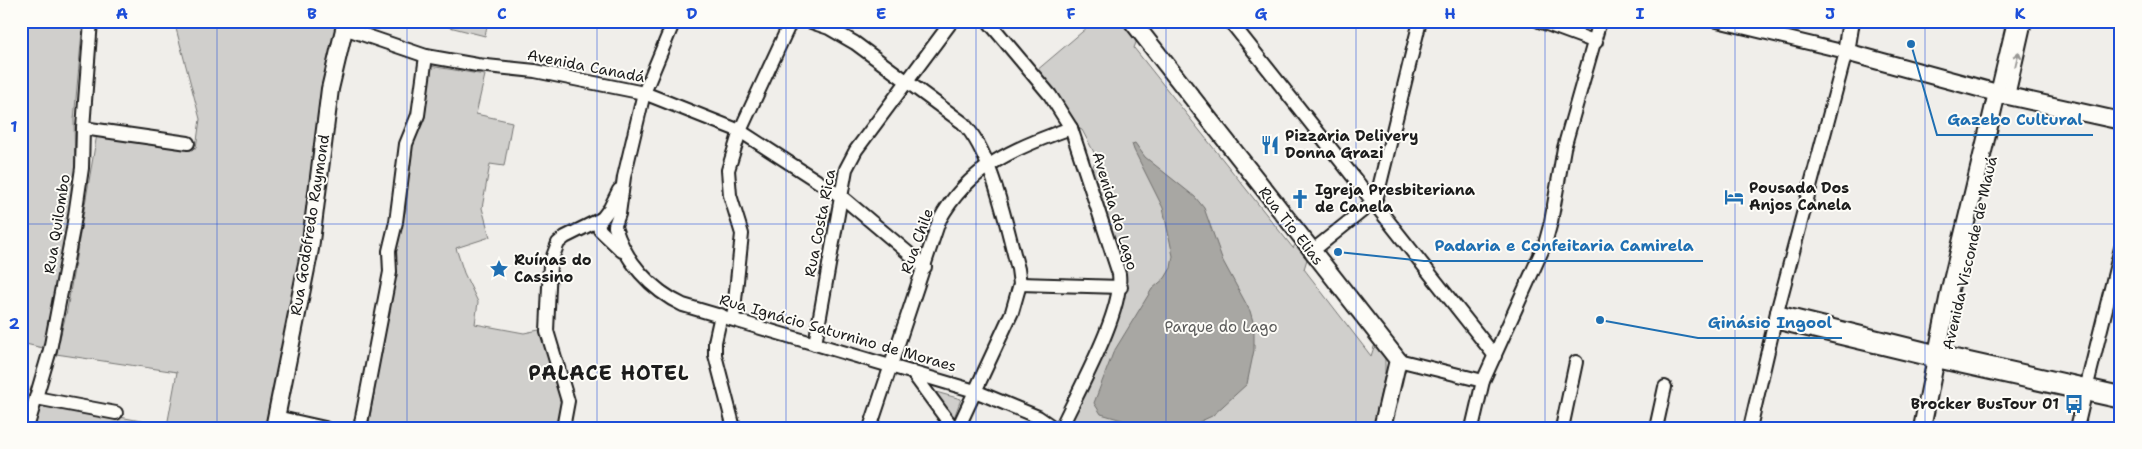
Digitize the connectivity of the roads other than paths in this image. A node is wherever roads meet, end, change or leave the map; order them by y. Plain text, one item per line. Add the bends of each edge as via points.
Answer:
1 (92, 21) edge
2 (674, 21) edge
3 (791, 21) edge
4 (808, 21) edge
5 (952, 21) edge
6 (988, 21) edge
7 (1132, 21) edge
8 (1230, 21) edge
9 (1420, 21) edge
10 (1539, 21) edge
11 (1600, 21) edge
12 (1717, 21) edge
13 (1851, 21) edge
14 (2014, 21) edge
15 (2025, 21) edge
16 (345, 25) edge
17 (1596, 42) junction
18 (1846, 52) junction
19 (426, 56) junction
20 (906, 81) junction
21 (644, 93) junction
22 (2003, 95) junction
23 (2121, 121) edge
24 (83, 128) junction
25 (1071, 128) junction
26 (740, 131) junction
27 (188, 143) dead end
28 (988, 165) junction
29 (842, 197) junction
30 (1372, 203) junction
31 (607, 226) junction
32 (2121, 248) edge
33 (1311, 252) junction
34 (925, 267) junction
35 (1020, 284) junction
36 (1121, 287) junction
37 (727, 317) junction
38 (1776, 317) junction
39 (814, 344) junction
40 (1495, 356) junction
41 (1941, 357) junction
42 (1398, 360) junction
43 (1576, 362) dead end
44 (892, 367) junction
45 (912, 372) junction
46 (1483, 381) junction
47 (1665, 387) dead end
48 (2086, 389) junction
49 (976, 391) junction
50 (2121, 393) edge
51 (36, 398) junction
52 (2121, 402) edge
53 (116, 413) dead end
54 (275, 422) edge
55 (27, 428) edge
56 (325, 428) edge
57 (360, 428) edge
58 (563, 428) edge
59 (734, 428) edge
60 (870, 428) edge
61 (953, 428) edge
62 (958, 428) edge
63 (1056, 428) edge
64 (1382, 428) edge
65 (1472, 428) edge
66 (1562, 428) edge
67 (1656, 428) edge
68 (1750, 428) edge
69 (1922, 428) edge
70 (1931, 428) edge
71 (2077, 428) edge

1 - 24 street, Rua Quilombo
2 - 21 street
3 - 26 street
4 - 20 street via 842,34
5 - 20 street, Rua Costa Rica
6 - 25 street, Avenida do Lago via 1050,95
7 - 33 main road, Rua Tio Elias
8 - 30 street
9 - 30 street via 1382,180
10 - 17 street
11 - 17 street
12 - 18 street
13 - 18 main road
14 - 22 street, Avenida Visconde de Mauá
22 -> 15 street, Avenida Visconde de Mauá
16 - 19 street, Avenida Canadá
16 - 54 main road, Rua Godofredo Raymond via 330,89 310,249
17 - 40 street via 1564,148 1545,244
18 - 22 main road
18 - 38 street
19 - 21 street, Avenida Canadá
19 - 57 street via 418,115 406,144 389,251 390,272
20 - 28 street via 963,122 979,144
20 - 29 street, Rua Costa Rica via 856,150 846,169
21 - 26 street, Avenida Canadá
21 - 31 street via 624,177
22 - 23 main road
22 - 41 main road, Avenida Visconde de Mauá via 1954,290
24 - 27 street
24 - 51 street, Rua Quilombo via 82,168 65,277
25 - 28 street, Rua Chile via 1016,148
25 - 36 street, Avenida do Lago
26 - 29 street, Avenida Canadá
26 - 37 street via 728,170 730,195 742,234
28 - 34 street, Rua Chile via 945,209
28 - 35 street
29 - 34 street, Avenida Canadá
29 - 39 street, Rua Costa Rica
30 - 33 street
30 - 40 street
31 - 37 street, Rua Ignácio Saturnino de Moraes via 659,292 683,305
31 - 58 street via 572,233 558,243 554,252 548,280 547,331 568,401
32 - 48 street
33 - 42 main road, Rua Tio Elias
34 - 44 street, Rua Chile
35 - 36 street
35 - 49 street via 1012,312
36 - 63 street, Avenida do Lago via 1114,312
37 - 39 street, Rua Ignácio Saturnino de Moraes
37 - 59 street via 715,342 715,355
38 - 41 street
38 - 68 street
39 - 44 street, Rua Ignácio Saturnino de Moraes
40 - 46 street
41 - 48 street
41 - 69 main road, Avenida Visconde de Mauá
41 - 70 main road, Avenida Visconde de Mauá
42 - 46 street
42 - 64 main road
43 - 66 street
44 - 45 street, Rua Ignácio Saturnino de Moraes
44 - 60 street, Rua Chile
45 - 49 street, Rua Ignácio Saturnino de Moraes
45 - 61 street
46 - 65 street
47 - 67 street
48 - 50 street
48 - 52 street
48 - 71 street
49 - 62 street
49 - 63 street, Rua Ignácio Saturnino de Moraes
51 - 53 street
51 - 55 street, Rua Quilombo
54 - 56 street

